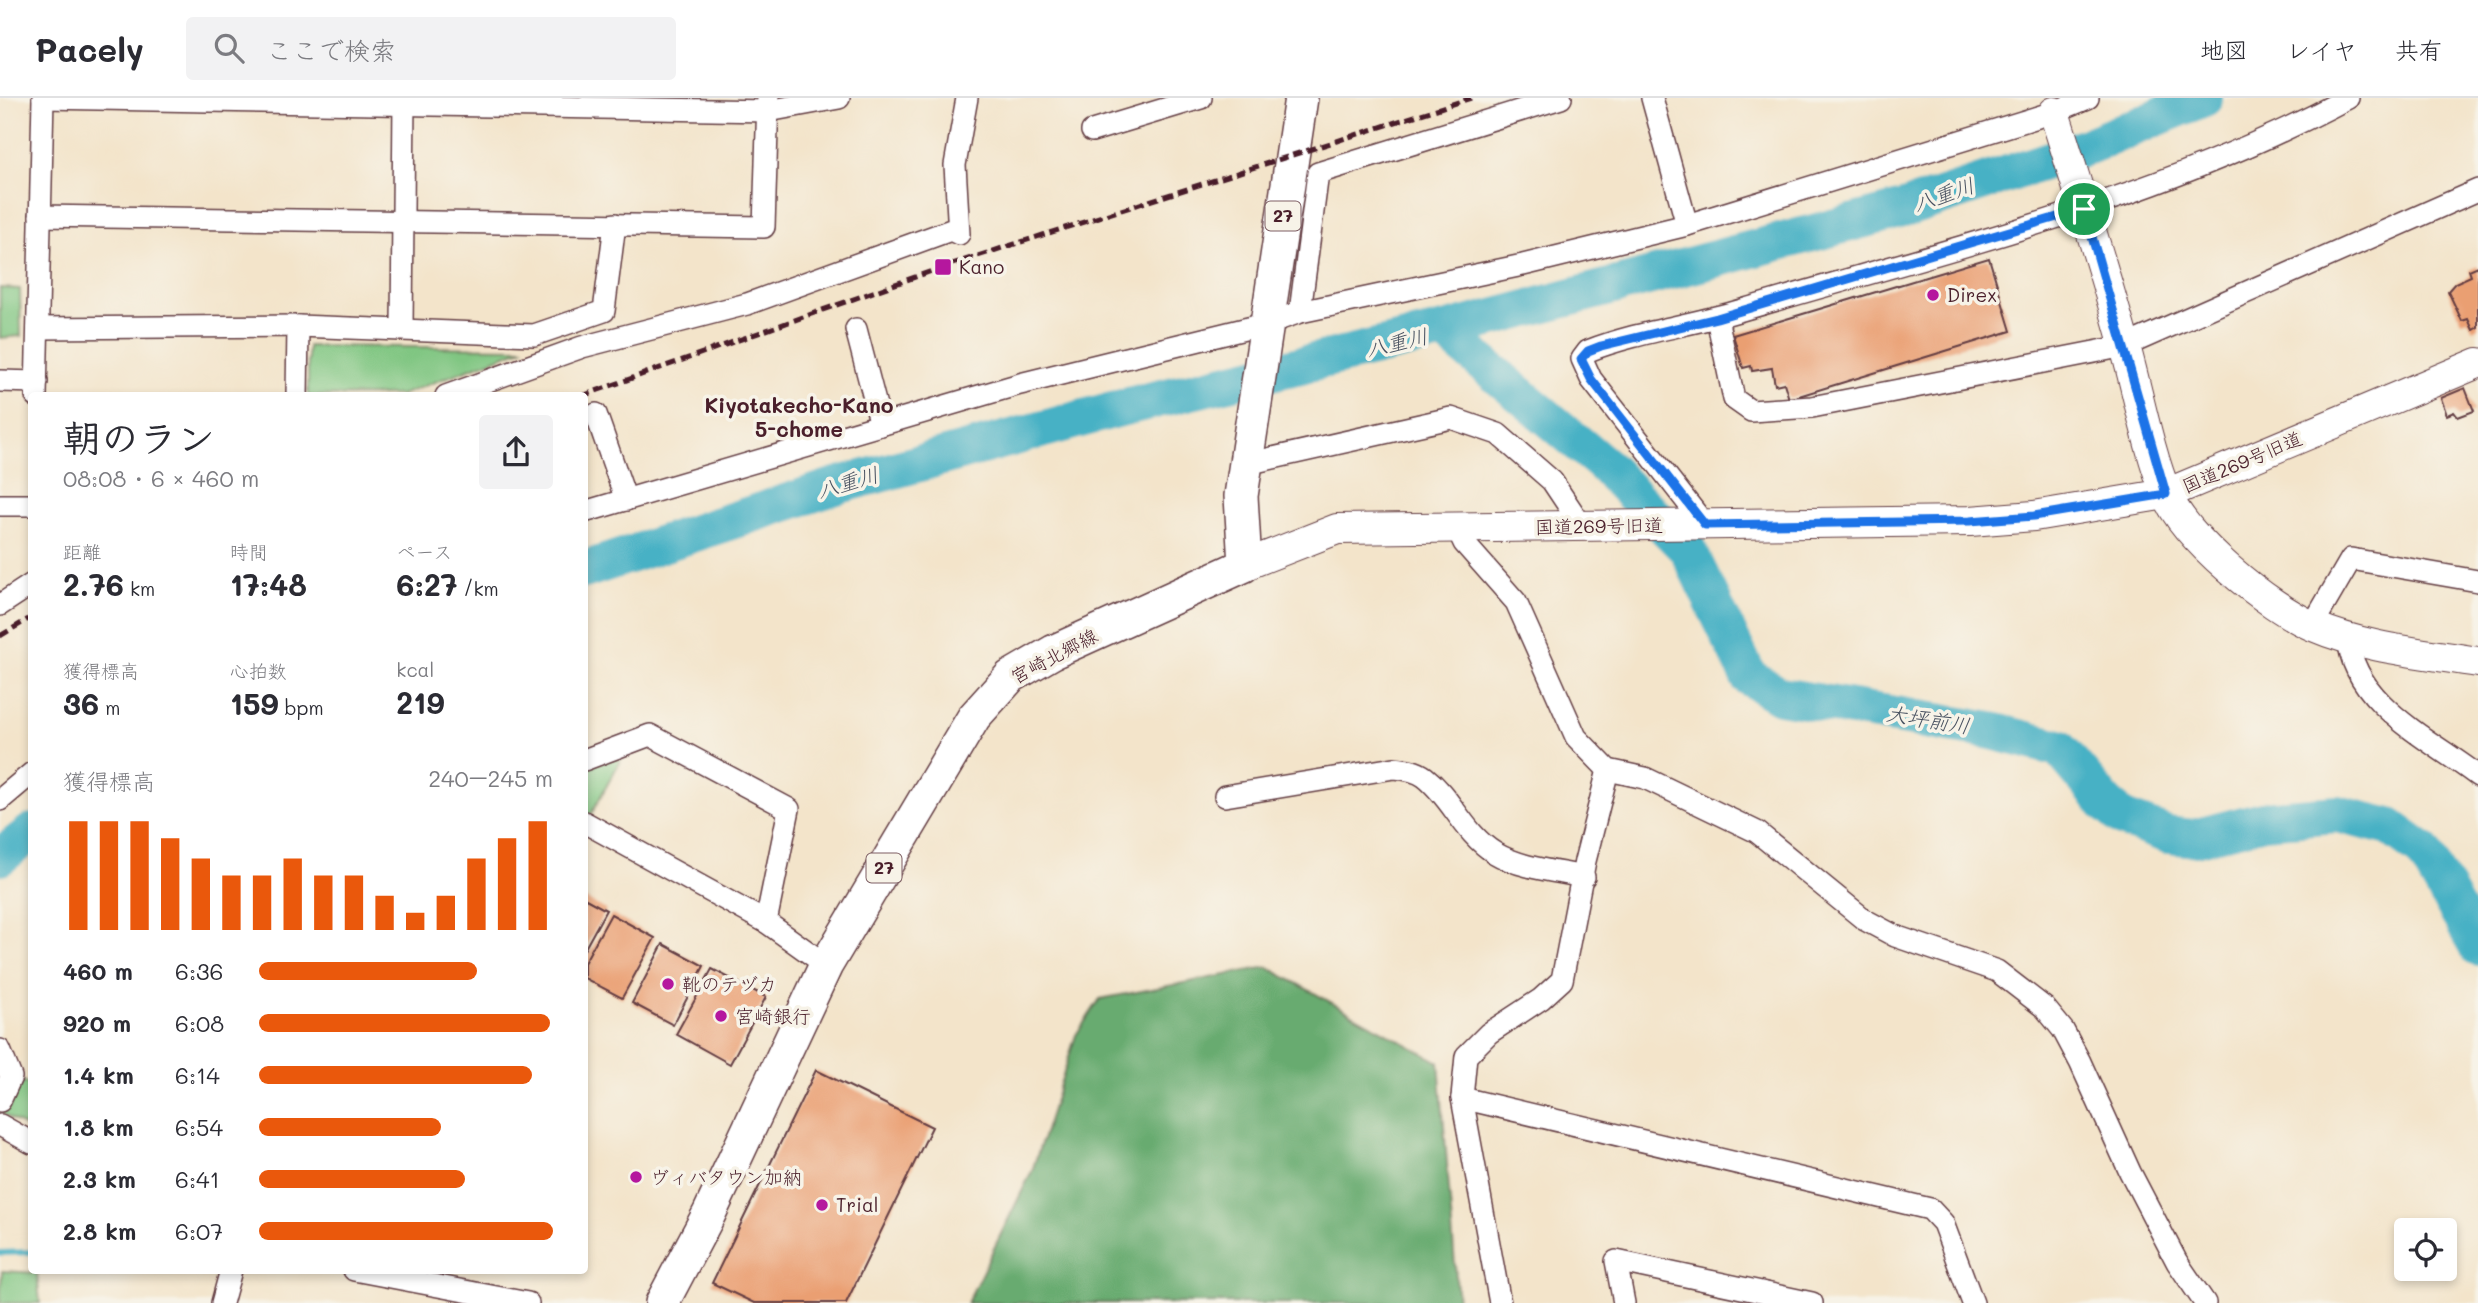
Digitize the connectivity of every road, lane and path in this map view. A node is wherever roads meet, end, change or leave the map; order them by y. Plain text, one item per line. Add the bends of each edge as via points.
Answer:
1 (43, 98) edge
2 (839, 98) edge
3 (967, 98) edge
4 (1201, 98) edge
5 (1301, 98) edge
6 (1561, 98) edge
7 (1652, 98) edge
8 (2088, 98) edge
9 (2348, 98) edge
10 (404, 101) edge
11 (768, 104) edge
12 (2054, 110) edge
13 (1092, 131) dead end
14 (2478, 190) edge
15 (2082, 202) junction
16 (40, 216) junction
17 (401, 221) junction
18 (615, 224) junction
19 (1687, 225) junction
20 (1300, 312) junction
21 (1717, 318) junction
22 (299, 326) junction
23 (38, 328) junction
24 (402, 328) junction
25 (856, 329) dead end
26 (1267, 329) junction
27 (2125, 346) junction
28 (2478, 363) edge
29 (0, 382) edge
30 (36, 389) edge
31 (297, 392) edge
32 (457, 392) edge
33 (596, 414) dead end
34 (881, 425) junction
35 (1248, 456) junction
36 (2166, 494) junction
37 (626, 500) junction
38 (0, 505) edge
39 (28, 505) edge
40 (588, 511) edge
41 (1695, 525) junction
42 (1582, 526) junction
43 (1457, 528) junction
44 (1245, 565) junction
45 (2478, 580) edge
46 (28, 587) edge
47 (0, 606) edge
48 (2312, 626) junction
49 (2348, 637) junction
50 (2478, 662) edge
51 (588, 758) edge
52 (1608, 770) junction
53 (2478, 775) edge
54 (28, 776) edge
55 (1225, 796) dead end
56 (0, 800) edge
57 (588, 824) edge
58 (1584, 877) junction
59 (766, 922) junction
60 (826, 965) junction
61 (0, 1050) edge
62 (1462, 1098) junction
63 (0, 1101) edge
64 (0, 1125) edge
65 (28, 1141) edge
66 (230, 1274) edge
67 (375, 1274) edge
68 (222, 1303) edge
69 (528, 1303) edge
70 (662, 1303) edge
71 (1500, 1303) edge
72 (1624, 1303) edge
73 (1812, 1303) edge
74 (1973, 1303) edge
75 (2206, 1303) edge

1 - 10 street
1 - 16 street
2 - 11 street
3 - 32 street via 955,165 959,234 951,230 747,304 582,347
4 - 13 street
5 - 26 main road, 27
6 - 20 street via 1318,173
7 - 19 street
8 - 12 street
9 - 15 street via 2248,144
10 - 11 street
10 - 17 street
11 - 18 street via 764,227
12 - 15 street
12 - 19 street
14 - 27 street
15 - 21 street
15 - 27 street
16 - 17 street
16 - 23 street
17 - 18 street
17 - 24 street
18 - 24 street via 604,311 534,335
19 - 20 street
20 - 26 street
21 - 27 street via 1734,399 1751,411 1812,407
21 - 41 street via 1601,346 1581,359
22 - 23 street
22 - 24 street
22 - 31 street
23 - 30 street
25 - 34 street
26 - 34 street via 1020,384
26 - 35 main road, 27
27 - 36 street
28 - 36 street, 国道269号旧道
29 - 30 street
33 - 37 street
34 - 37 street
35 - 42 street via 1451,418 1498,434 1552,481
35 - 44 main road, 27 via 1241,506
36 - 41 street, 国道269号旧道 via 2034,516 1970,521
36 - 48 street via 2184,523 2221,562
37 - 40 street
38 - 39 street
41 - 42 street, 国道269号旧道
42 - 43 street, 国道269号旧道
43 - 44 street, 国道269号旧道 via 1337,529
43 - 52 street via 1464,543 1516,602 1576,737
44 - 60 main road, 宮崎北郷線 / 27 via 1052,652 1010,677 974,717
45 - 48 street via 2351,559
46 - 47 street
48 - 49 street
49 - 50 street
49 - 53 street via 2350,659 2383,705
51 - 59 street via 650,735 789,809
52 - 58 street
52 - 75 street via 1645,778 1757,832 1865,920 1895,936 1997,971 2032,995 2063,1030 2177,1262
54 - 56 street
55 - 58 street via 1409,769 1424,776 1458,819 1494,853
57 - 59 street
58 - 62 street via 1562,980 1489,1033 1466,1056
59 - 60 street
60 - 70 main road, 宮崎北郷線 / 27
61 - 63 street via 12,1077
62 - 71 street
62 - 74 street via 1930,1209 1943,1223
64 - 65 street
66 - 68 street
67 - 69 street
72 - 73 street via 1616,1261

